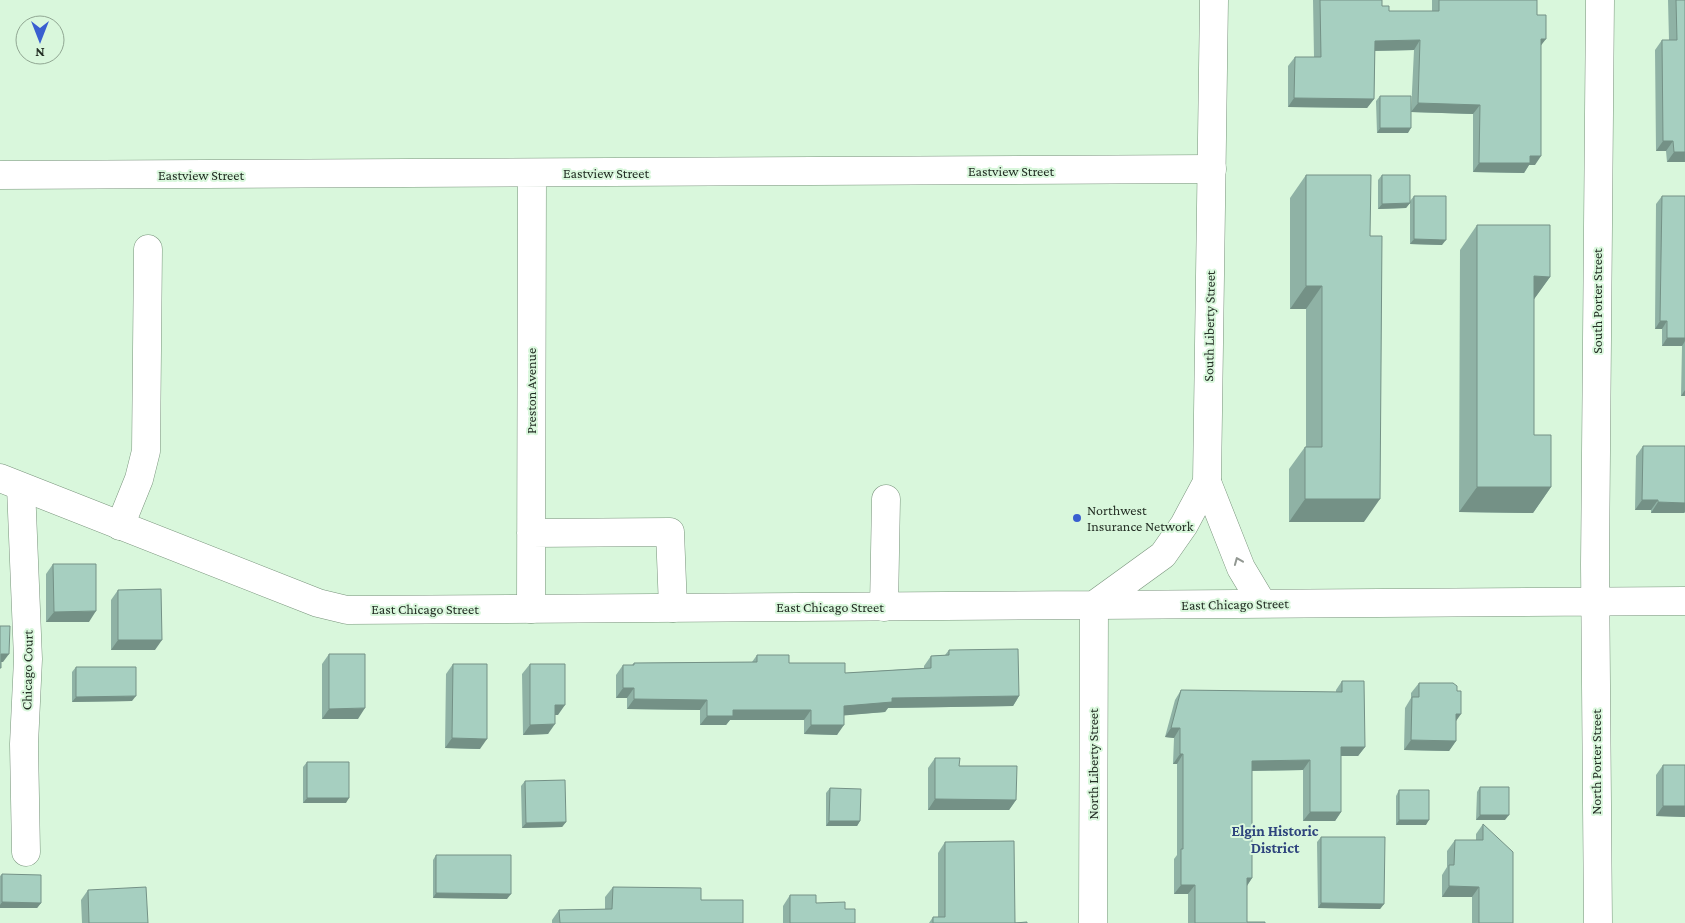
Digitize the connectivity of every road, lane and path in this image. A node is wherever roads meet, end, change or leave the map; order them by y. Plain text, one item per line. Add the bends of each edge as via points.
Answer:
1 (1214, 0) edge
2 (1600, 0) edge
3 (1212, 169) junction
4 (532, 174) junction
5 (0, 175) edge
6 (148, 248) dead end
7 (1207, 482) junction
8 (11, 483) edge
9 (886, 499) dead end
10 (120, 526) junction
11 (530, 533) junction
12 (1685, 601) edge
13 (1596, 602) junction
14 (1262, 603) junction
15 (1094, 605) junction
16 (884, 607) junction
17 (673, 608) junction
18 (531, 609) junction
19 (26, 852) dead end
20 (1092, 923) edge
21 (1598, 923) edge

1 - 3 street, South Liberty Street
2 - 13 street, South Porter Street
3 - 4 street, Eastview Street
3 - 7 street, South Liberty Street
4 - 5 street, Eastview Street
4 - 11 street, Preston Avenue
6 - 10 street via 146,451 139,479
14 -> 7 street via 1241,568
7 - 15 street, South Liberty Street via 1163,555
8 - 10 street, East Chicago Street
8 - 19 street, Chicago Court via 28,659 24,744
9 - 16 street
10 - 18 street, East Chicago Street via 333,608
11 - 17 street via 670,532
11 - 18 street, Preston Avenue
12 - 13 street, East Chicago Street
13 - 14 street, East Chicago Street
13 - 21 street, North Porter Street
14 - 15 street, East Chicago Street
15 - 16 street, East Chicago Street
15 - 20 street, North Liberty Street
16 - 17 street, East Chicago Street
17 - 18 street, East Chicago Street

